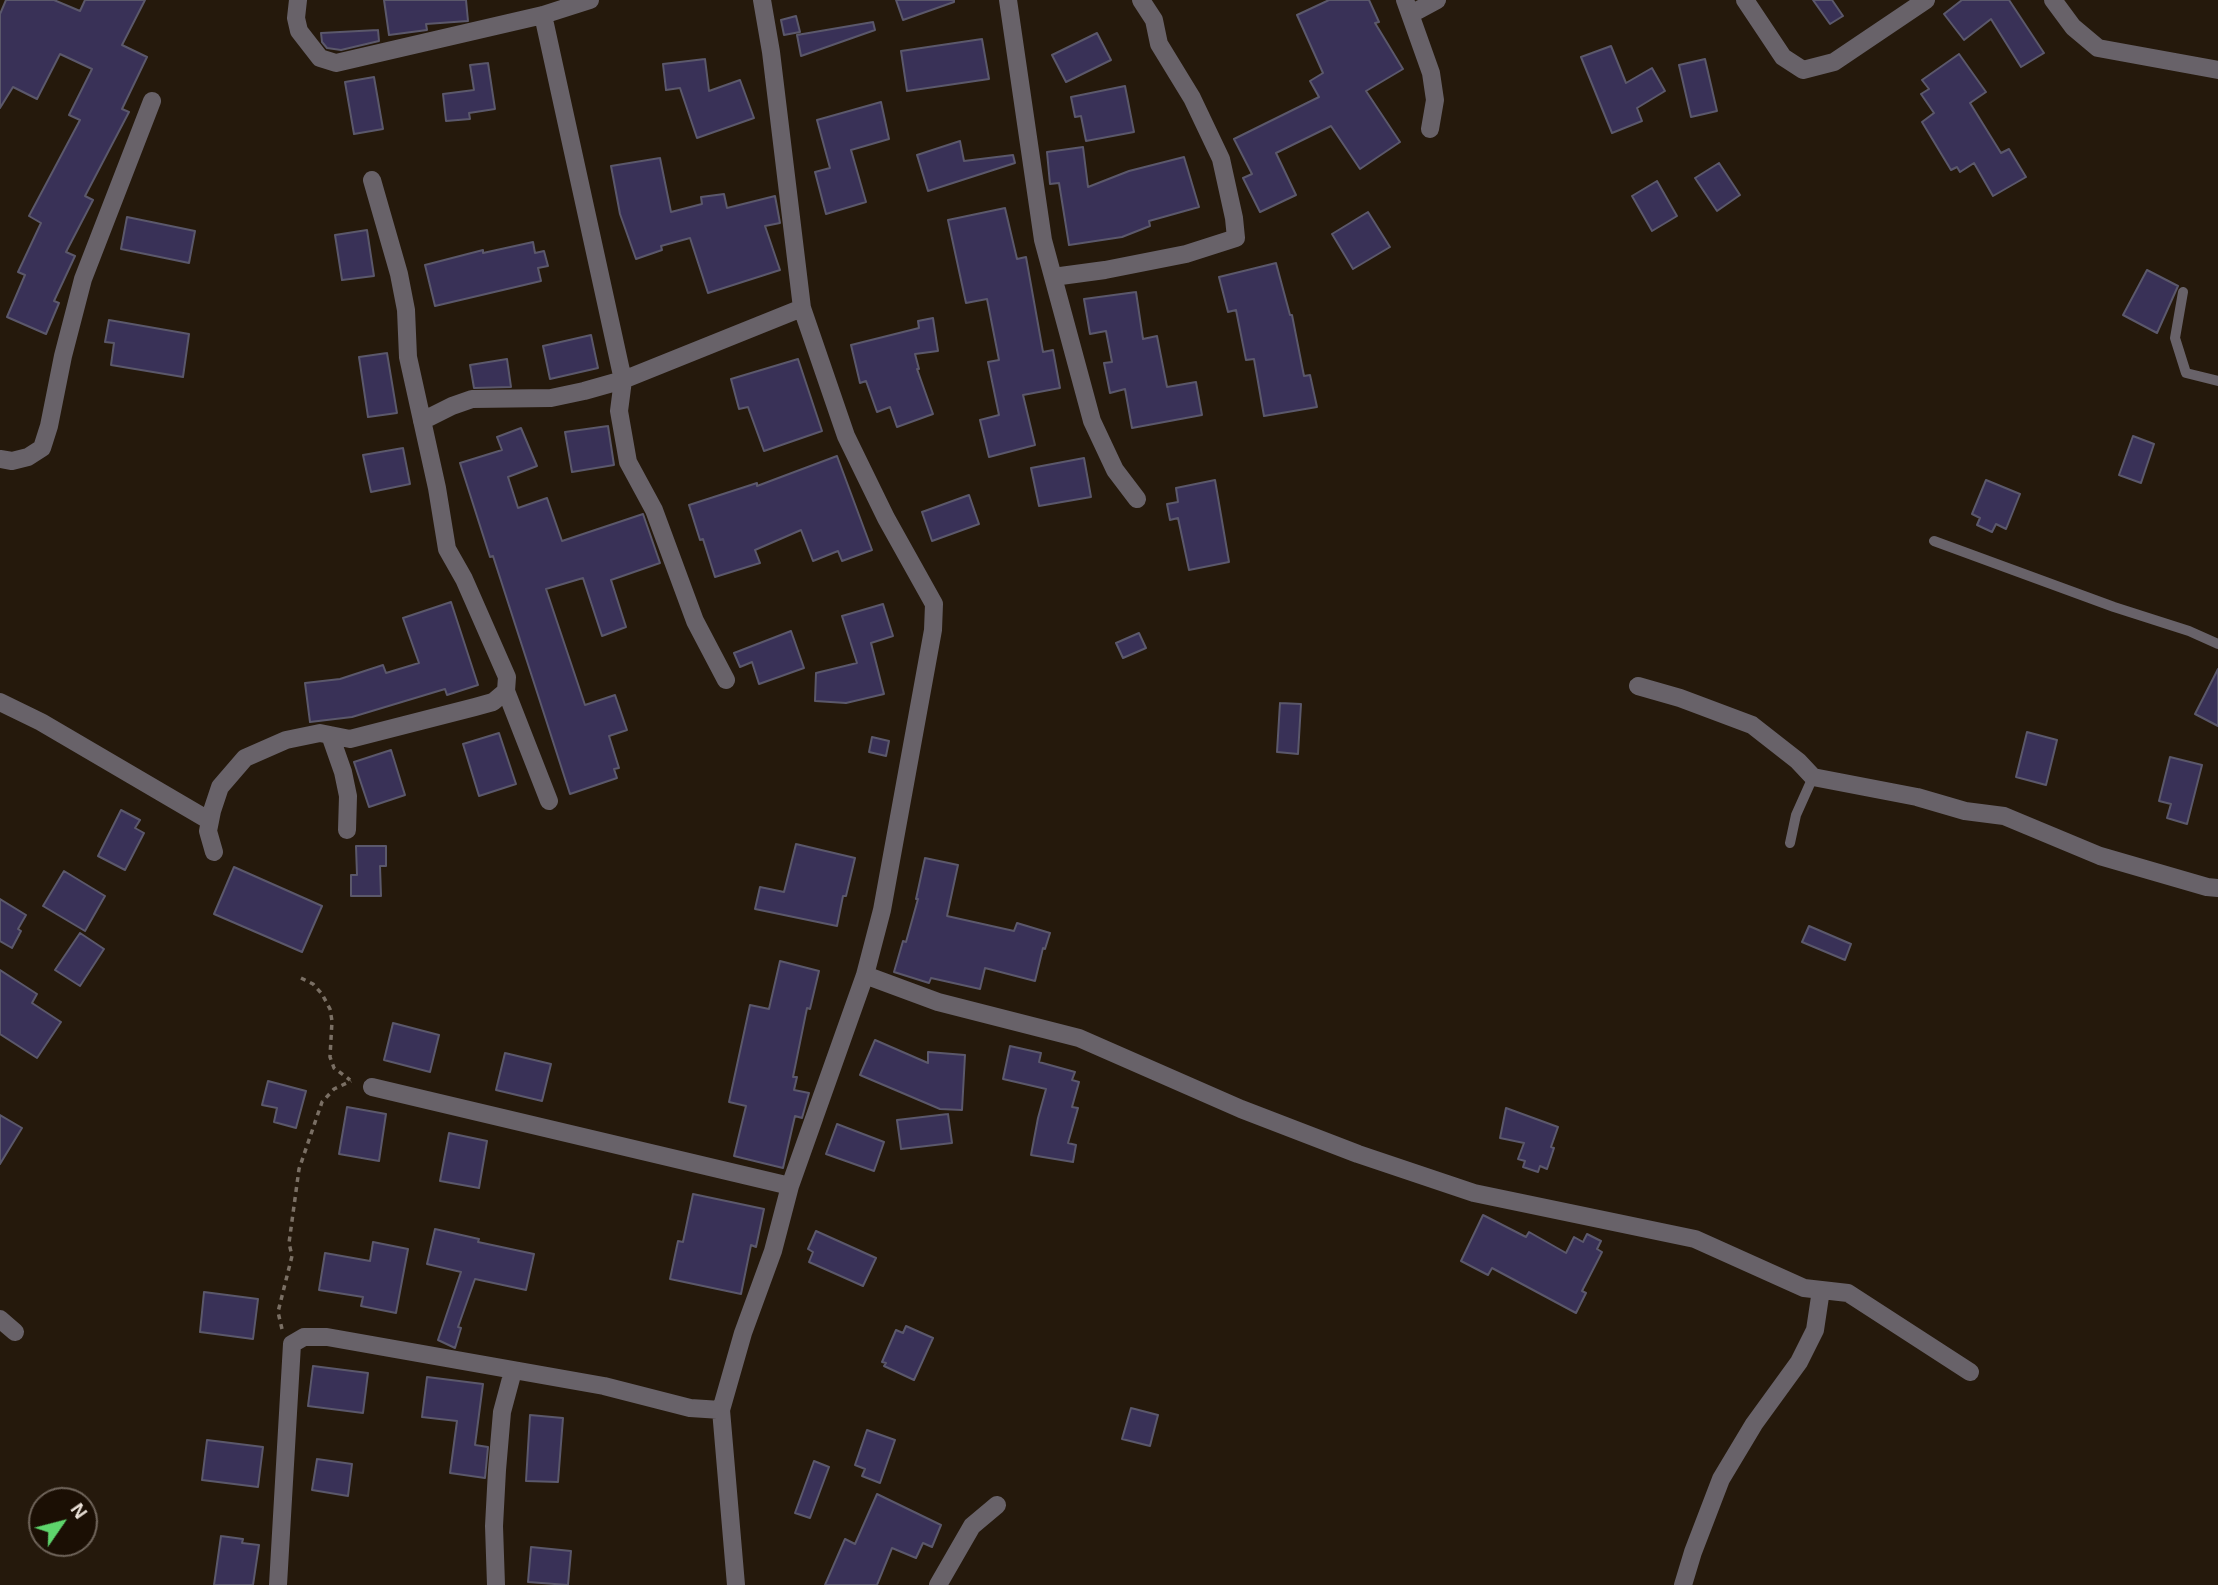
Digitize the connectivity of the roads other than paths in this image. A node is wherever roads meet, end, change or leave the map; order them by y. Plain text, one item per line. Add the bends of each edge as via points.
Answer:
1 (298, 0) edge
2 (590, 0) edge
3 (762, 0) edge
4 (1007, 0) edge
5 (1141, 0) edge
6 (1437, 0) edge
7 (1745, 0) edge
8 (1926, 0) edge
9 (2053, 0) edge
10 (1408, 7) edge
11 (543, 15) junction
12 (2218, 70) edge
13 (152, 101) dead end
14 (1430, 129) dead end
15 (372, 180) dead end
16 (1053, 276) junction
17 (2183, 292) dead end
18 (802, 308) junction
19 (622, 380) junction
20 (2218, 381) edge
21 (422, 421) junction
22 (0, 459) edge
23 (1137, 499) dead end
24 (1934, 541) dead end
25 (2218, 644) edge
26 (726, 680) dead end
27 (1638, 686) dead end
28 (506, 691) junction
29 (0, 702) edge
30 (330, 735) junction
31 (1813, 776) junction
32 (549, 801) dead end
33 (210, 821) junction
34 (346, 830) dead end
35 (1790, 843) dead end
36 (214, 852) dead end
37 (2218, 888) edge
38 (865, 975) junction
39 (372, 1087) road end
40 (790, 1186) junction
41 (1821, 1290) junction
42 (0, 1319) edge
43 (15, 1332) dead end
44 (513, 1371) junction
45 (1970, 1372) dead end
46 (721, 1410) junction
47 (997, 1505) dead end
48 (278, 1585) edge
49 (496, 1585) edge
50 (736, 1585) edge
51 (938, 1585) edge
52 (1683, 1585) edge

1 - 11 street via 299,31 320,58 336,63
2 - 11 street
3 - 18 street
4 - 16 street via 1043,240
5 - 16 street via 1154,20 1159,44 1221,159 1236,238 1186,254
6 - 10 street
7 - 8 street via 1783,57 1803,70 1833,62
9 - 12 street via 2073,27 2098,48
10 - 14 street via 1431,74 1435,100
11 - 19 street
13 - 22 street via 83,279 42,448 29,457
15 - 21 street via 399,274 408,357
16 - 23 street via 1092,421 1115,470
17 - 20 lane via 2175,338 2186,373
18 - 19 street
18 - 38 street via 846,436 934,604 882,909
19 - 21 street via 551,398 472,399
19 - 26 street via 619,411 628,462 654,510 695,621
21 - 28 street via 447,549 493,643 507,677
24 - 25 lane
27 - 31 street via 1752,725
28 - 30 street via 493,702 350,739
28 - 32 street
29 - 33 street
30 - 33 street via 286,740 245,758 220,787
30 - 34 street via 348,796
31 - 35 lane
31 - 37 street via 2004,816 2100,856
33 - 36 street
38 - 40 street
38 - 41 street via 938,1002 1079,1038 1241,1109 1474,1193 1695,1239 1804,1288
39 - 40 street
40 - 46 street
41 - 45 street via 1848,1293
41 - 52 street via 1815,1331 1721,1479
42 - 43 street
44 - 46 street via 604,1386 691,1408
44 - 48 street via 327,1337 304,1337 292,1345
44 - 49 street via 502,1412 497,1470
46 - 50 street
47 - 51 street via 972,1526

